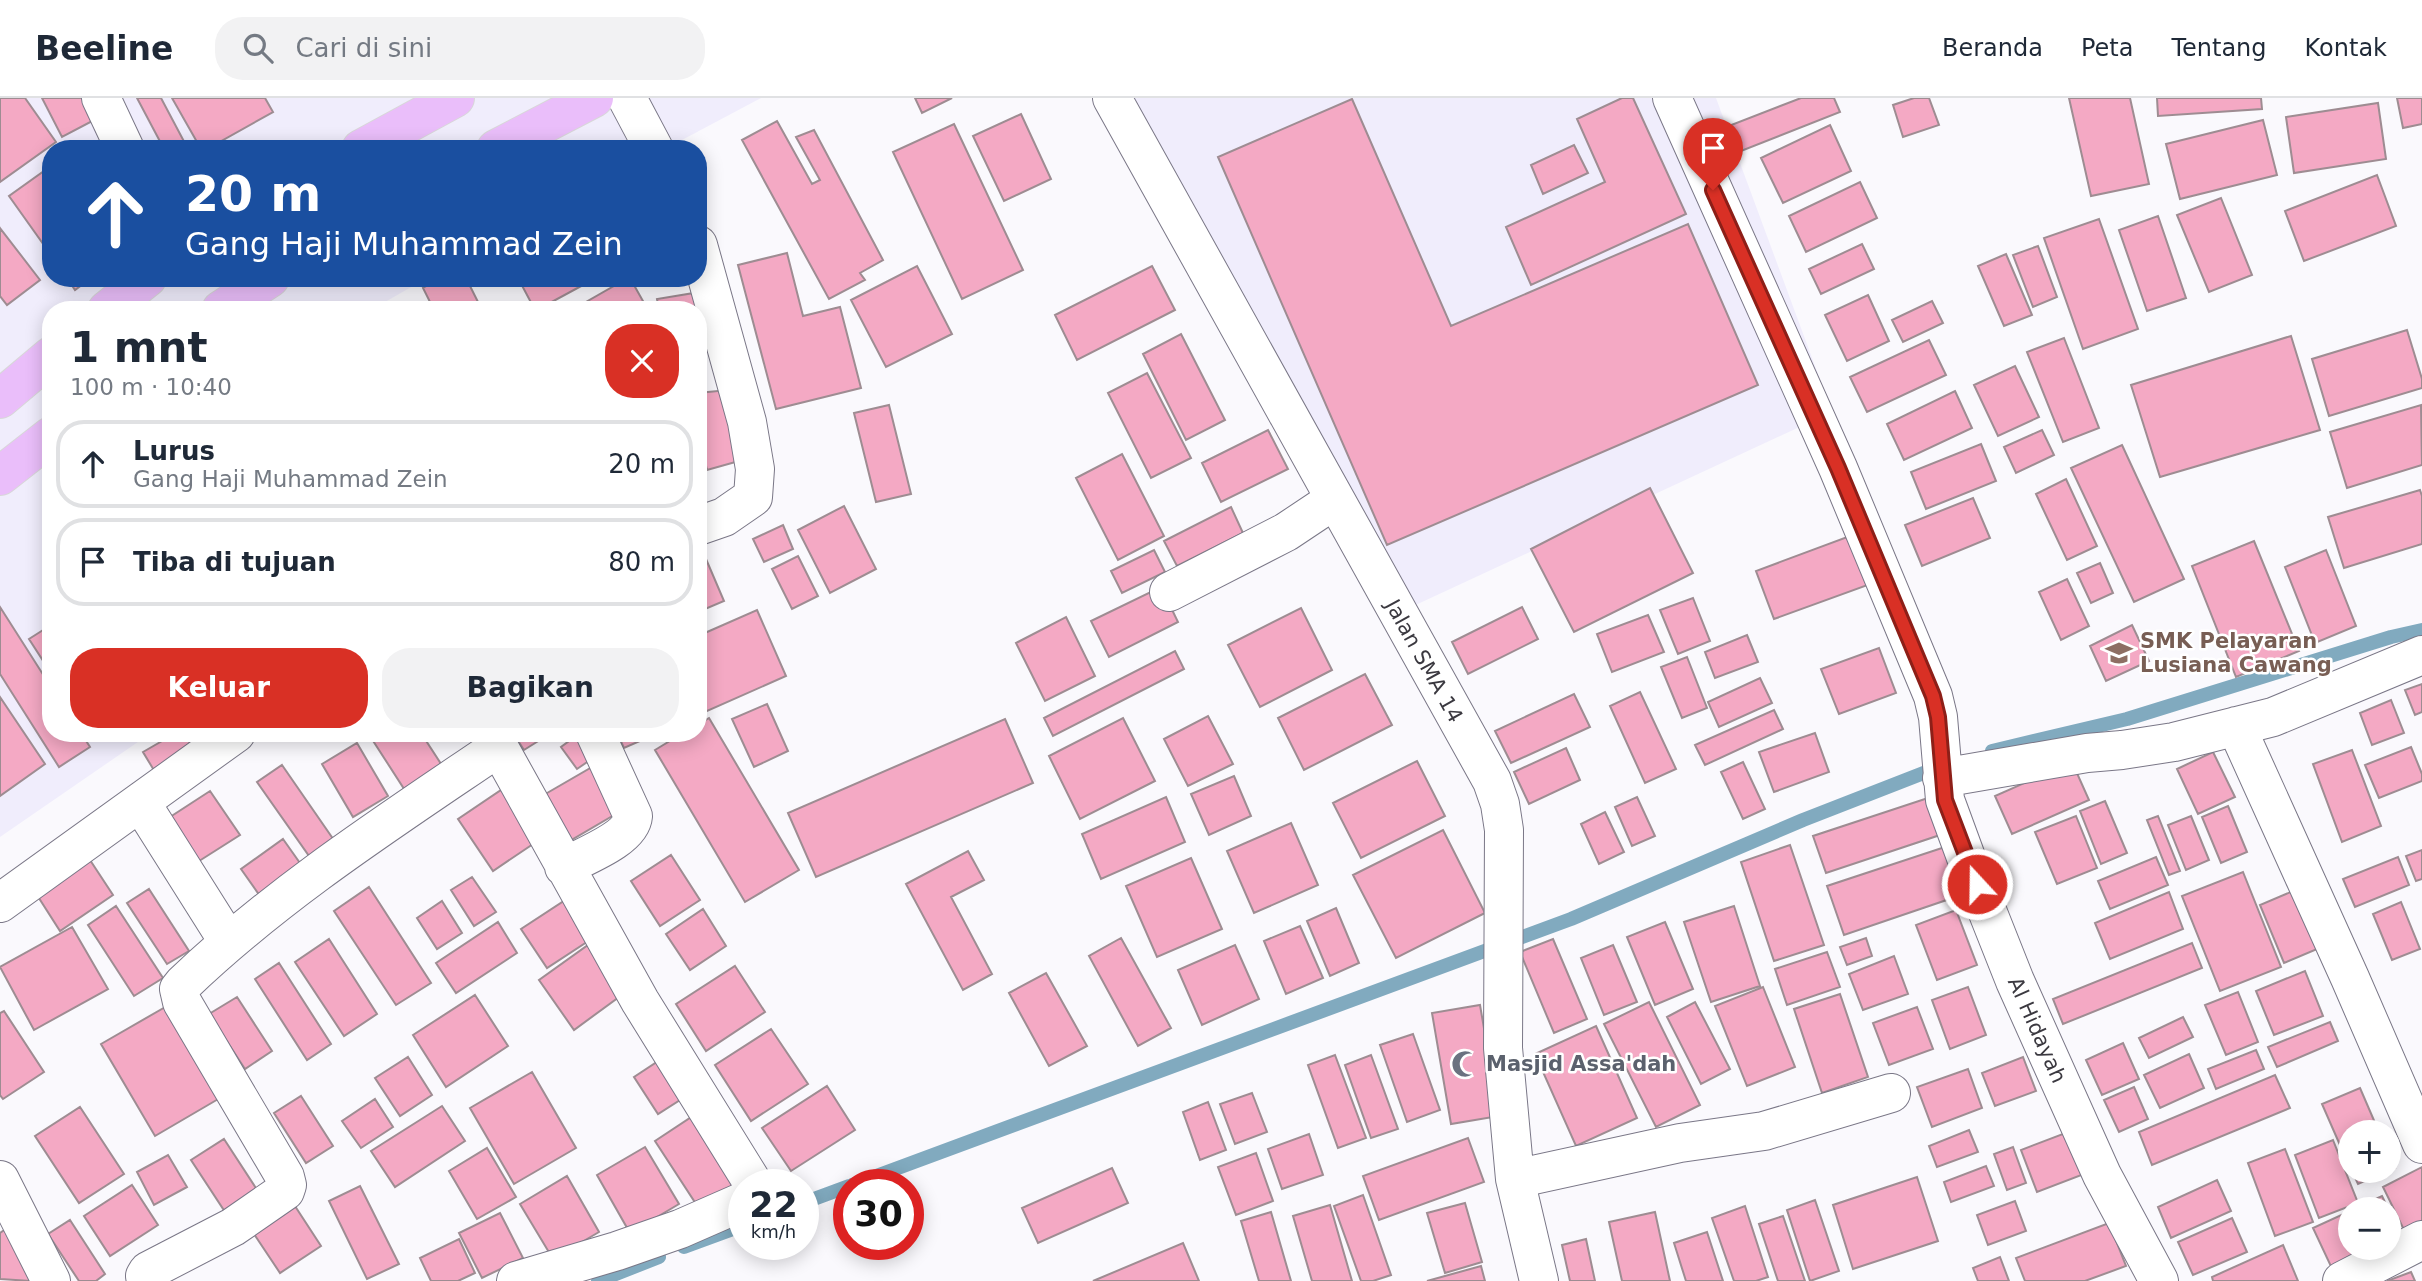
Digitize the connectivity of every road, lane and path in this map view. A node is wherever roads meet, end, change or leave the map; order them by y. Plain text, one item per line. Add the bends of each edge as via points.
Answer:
1 (102, 98) edge
2 (455, 98) edge
3 (594, 98) edge
4 (627, 98) edge
5 (1112, 98) edge
6 (1672, 98) edge
7 (121, 140) edge
8 (378, 140) edge
9 (513, 140) edge
10 (649, 140) edge
11 (707, 278) edge
12 (136, 287) edge
13 (118, 301) edge
14 (42, 364) edge
15 (0, 399) edge
16 (42, 443) edge
17 (0, 476) edge
18 (1334, 500) junction
19 (707, 523) edge
20 (1169, 592) dead end
21 (2422, 655) edge
22 (2236, 726) junction
23 (224, 742) edge
24 (492, 742) edge
25 (496, 742) edge
26 (599, 742) edge
27 (1941, 773) junction
28 (141, 803) junction
29 (564, 867) junction
30 (0, 903) edge
31 (228, 941) junction
32 (1891, 1093) dead end
33 (2422, 1144) edge
34 (744, 1169) edge
35 (1516, 1178) junction
36 (0, 1180) edge
37 (728, 1208) edge
38 (2422, 1240) edge
39 (626, 1268) edge
40 (51, 1281) edge
41 (146, 1281) edge
42 (516, 1281) edge
43 (1539, 1281) edge
44 (2159, 1281) edge
45 (2342, 1281) edge

1 - 7 street
2 - 8 main road
3 - 9 main road
4 - 10 street
5 - 18 street, Jalan SMA 14
6 - 27 street, Al Hidayah via 1838,468 1933,696
11 - 19 street via 747,422 755,469 752,497
12 - 13 main road
14 - 15 main road
16 - 17 main road
18 - 20 street via 1286,532
18 - 35 street, Jalan SMA 14 via 1492,781 1500,804 1504,830 1503,1048
21 - 22 street via 2273,717
22 - 27 street via 2174,742
22 - 33 street
23 - 28 street
24 - 31 street
25 - 29 street
26 - 29 street via 633,816 632,824 625,834
27 - 44 street, Al Hidayah via 1945,800 2015,981 2102,1175
28 - 30 street
28 - 31 street
29 - 34 street
31 - 41 street via 183,984 180,996 287,1185 285,1191 233,1227 149,1271
32 - 35 street via 1764,1131 1680,1143
35 - 43 street, Jalan SMA 14
36 - 40 street
37 - 39 street via 680,1229
38 - 45 street
39 - 42 street

